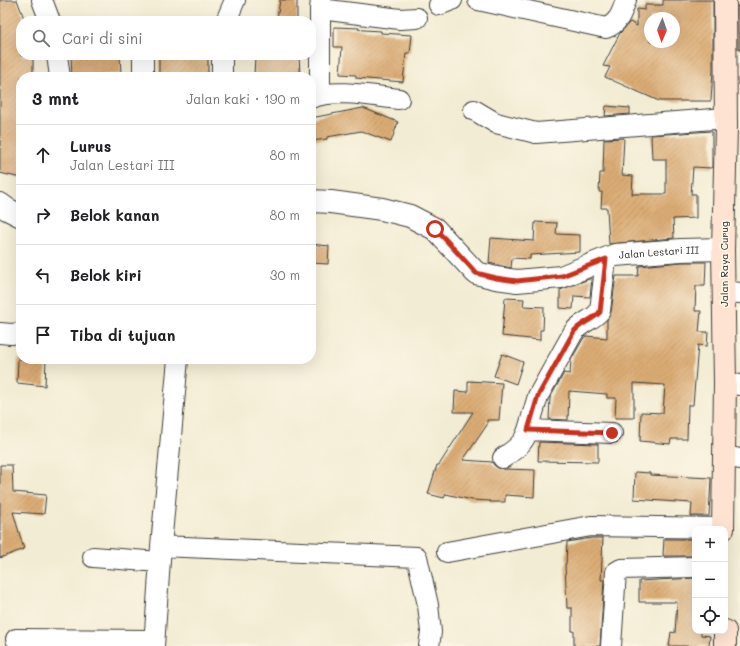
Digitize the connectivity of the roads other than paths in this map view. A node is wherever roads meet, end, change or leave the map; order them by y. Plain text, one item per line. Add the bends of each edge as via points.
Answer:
1 (42, 0) edge
2 (235, 0) edge
3 (478, 0) edge
4 (626, 0) edge
5 (725, 0) edge
6 (321, 5) edge
7 (48, 16) edge
8 (228, 16) edge
9 (417, 18) dead end
10 (58, 60) edge
11 (143, 60) edge
12 (222, 60) edge
13 (59, 72) edge
14 (143, 72) edge
15 (222, 72) edge
16 (316, 96) edge
17 (399, 99) dead end
18 (474, 110) dead end
19 (726, 118) junction
20 (316, 201) edge
21 (0, 204) edge
22 (16, 214) edge
23 (723, 249) junction
24 (606, 259) junction
25 (732, 292) edge
26 (0, 333) edge
27 (16, 333) edge
28 (178, 364) edge
29 (732, 384) edge
30 (528, 430) junction
31 (612, 433) dead end
32 (732, 457) edge
33 (503, 458) dead end
34 (724, 526) edge
35 (692, 528) edge
36 (447, 552) dead end
37 (161, 554) junction
38 (92, 557) dead end
39 (692, 567) edge
40 (725, 634) edge
41 (16, 639) dead end
42 (154, 643) edge
43 (429, 646) edge
44 (611, 646) edge
45 (725, 646) edge

1 - 7 street
2 - 8 street
3 - 4 street via 606,28 613,26 619,19
5 - 19 main road, Jalan Raya Curug
6 - 9 street via 400,19
6 - 16 street
10 - 13 street
11 - 14 street
12 - 15 street
16 - 17 street via 334,93
18 - 19 street via 496,122 536,133
19 - 23 main road, Jalan Raya Curug
20 - 24 street, Jalan Lestari III via 382,209 410,216 435,229 476,273 496,278 517,281 562,276
21 - 22 street
23 - 24 street, Jalan Lestari III via 615,255
23 - 25 main road, Jalan Raya Curug
24 - 30 street via 600,312 573,333 538,396
25 - 29 main road, Jalan Raya Curug
26 - 27 street
28 - 37 street
29 - 32 main road, Jalan Raya Curug
30 - 31 street
30 - 33 street via 521,445
32 - 34 main road, Jalan Raya Curug
35 - 36 street via 591,526
37 - 38 street
37 - 42 street
37 - 43 street via 417,557 428,605 431,632
39 - 44 street via 617,570
40 - 45 main road
41 - 42 street

